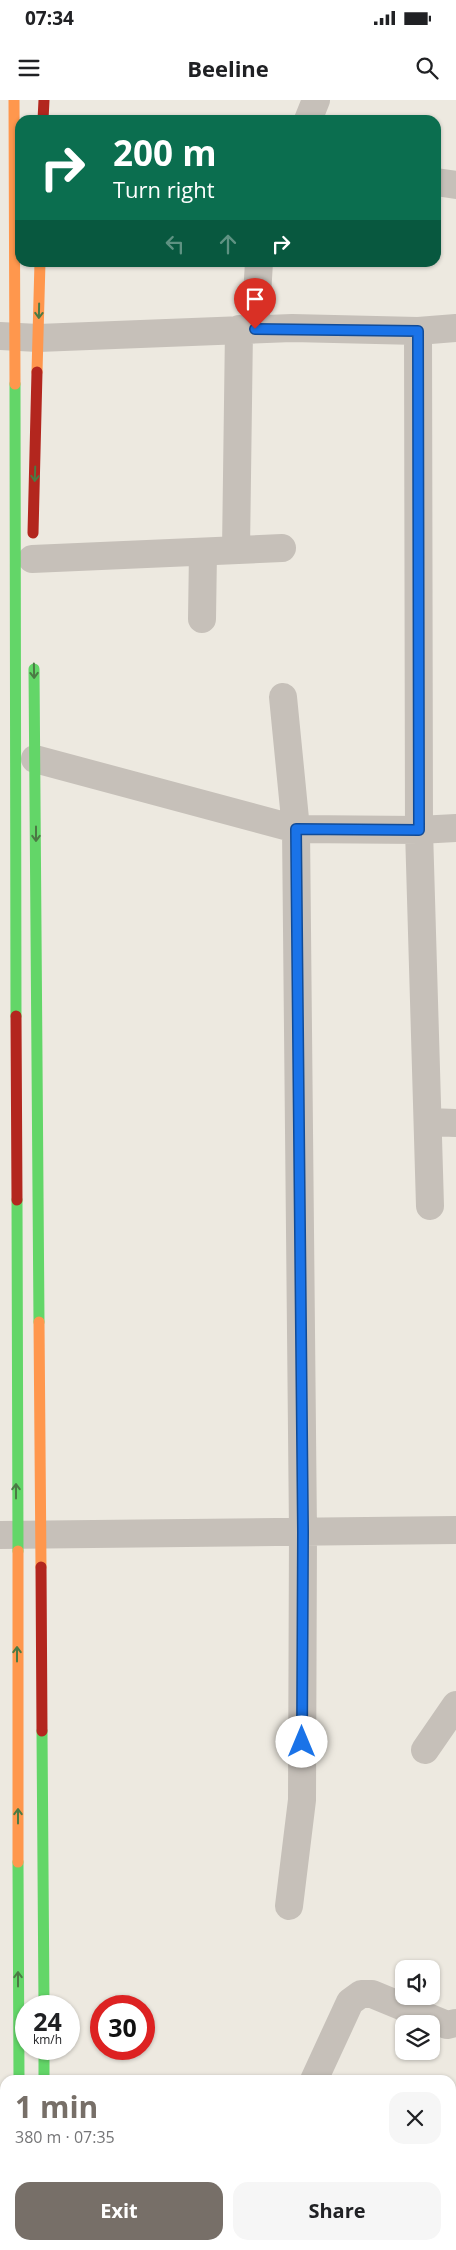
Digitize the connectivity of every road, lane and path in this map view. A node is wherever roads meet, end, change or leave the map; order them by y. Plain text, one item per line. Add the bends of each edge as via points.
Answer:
1 (14, 100) edge
2 (44, 100) edge
3 (316, 100) edge
4 (43, 115) edge
5 (310, 115) edge
6 (15, 159) edge
7 (441, 183) edge
8 (456, 185) edge
9 (17, 267) edge
10 (39, 267) edge
11 (258, 267) edge
12 (456, 328) edge
13 (247, 329) junction
14 (418, 331) junction
15 (18, 337) edge
16 (282, 548) dead end
17 (236, 550) junction
18 (203, 552) junction
19 (33, 555) joint
20 (202, 619) dead end
21 (34, 660) dead end
22 (283, 697) dead end
23 (35, 760) junction
24 (456, 828) edge
25 (296, 829) junction
26 (419, 830) junction
27 (428, 1122) junction
28 (456, 1123) edge
29 (430, 1206) dead end
30 (456, 1530) edge
31 (303, 1532) junction
32 (19, 1535) edge
33 (456, 1704) edge
34 (425, 1750) dead end
35 (289, 1906) dead end
36 (43, 1995) edge
37 (456, 2023) edge
38 (44, 2060) edge
39 (19, 2075) edge
40 (44, 2075) edge
41 (316, 2075) edge

1 - 6 street
2 - 4 street
3 - 5 street
7 - 8 street
9 - 15 street
10 -> 15 street
11 - 13 street
12 - 14 street
13 - 14 street
13 - 15 street
13 - 17 street
14 - 26 street
15 -> 19 street
32 -> 15 street
16 - 17 street
17 - 18 street
18 - 19 street
18 - 20 street
21 -> 23 street
22 - 25 street
23 - 25 street
23 -> 32 street
24 - 26 street
25 - 26 street
25 - 31 street
26 - 27 street
27 - 28 street
27 - 29 street
30 - 31 street
31 - 32 street
31 - 35 street via 302,1800
32 - 36 street
39 -> 32 street
33 - 34 street
37 - 41 street via 447,2025 372,1994 361,1994 350,2002
38 - 40 street

